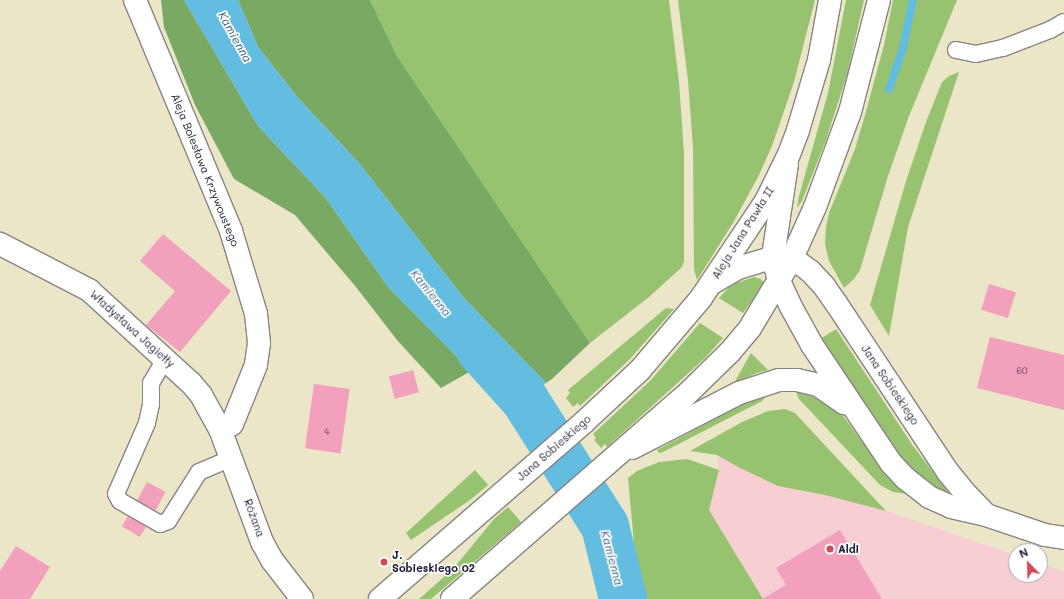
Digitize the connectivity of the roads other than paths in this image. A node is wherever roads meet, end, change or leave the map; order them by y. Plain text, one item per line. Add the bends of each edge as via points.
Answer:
1 (135, 0) edge
2 (830, 0) edge
3 (879, 0) edge
4 (1064, 22) edge
5 (956, 50) dead end
6 (789, 154) junction
7 (0, 244) edge
8 (783, 258) junction
9 (779, 280) junction
10 (712, 283) junction
11 (165, 359) junction
12 (858, 417) junction
13 (220, 429) junction
14 (232, 458) junction
15 (615, 458) junction
16 (986, 515) junction
17 (1064, 538) edge
18 (302, 599) edge
19 (380, 599) edge
20 (452, 599) edge

1 - 13 street, Aleja Bolesława Krzywoustego via 231,231 256,314 259,343 256,365 232,424
2 - 6 street, Aleja Jana Pawła II via 819,60
3 - 8 street via 850,112 815,207
4 - 5 lane via 1003,48 976,54
6 - 8 street
6 - 10 street, Aleja Jana Pawła II via 766,200
7 - 11 street, Władysława Jagiełły via 89,290
8 - 9 street
8 - 10 street via 738,268
8 - 16 street, Jana Sobieskiego via 810,271 824,286 948,472
9 - 12 street, Jana Sobieskiego via 812,345
9 - 15 street, Jana Sobieskiego via 750,328 730,352
10 - 19 street, Jana Sobieskiego via 654,355 583,423
11 - 13 street, Władysława Jagiełły via 201,395
11 - 14 lane via 151,383 151,404 147,423 116,494 120,501 160,524 168,521 199,472
12 - 15 street, Jana Sobieskiego via 847,405 818,385 797,380 779,380 740,393
12 - 16 street, Jana Sobieskiego via 891,464 929,497
13 - 14 street, Różana
14 - 18 street, Różana via 262,542 272,560
15 - 20 street, Jana Sobieskiego
16 - 17 street, Jana Sobieskiego via 1045,535

